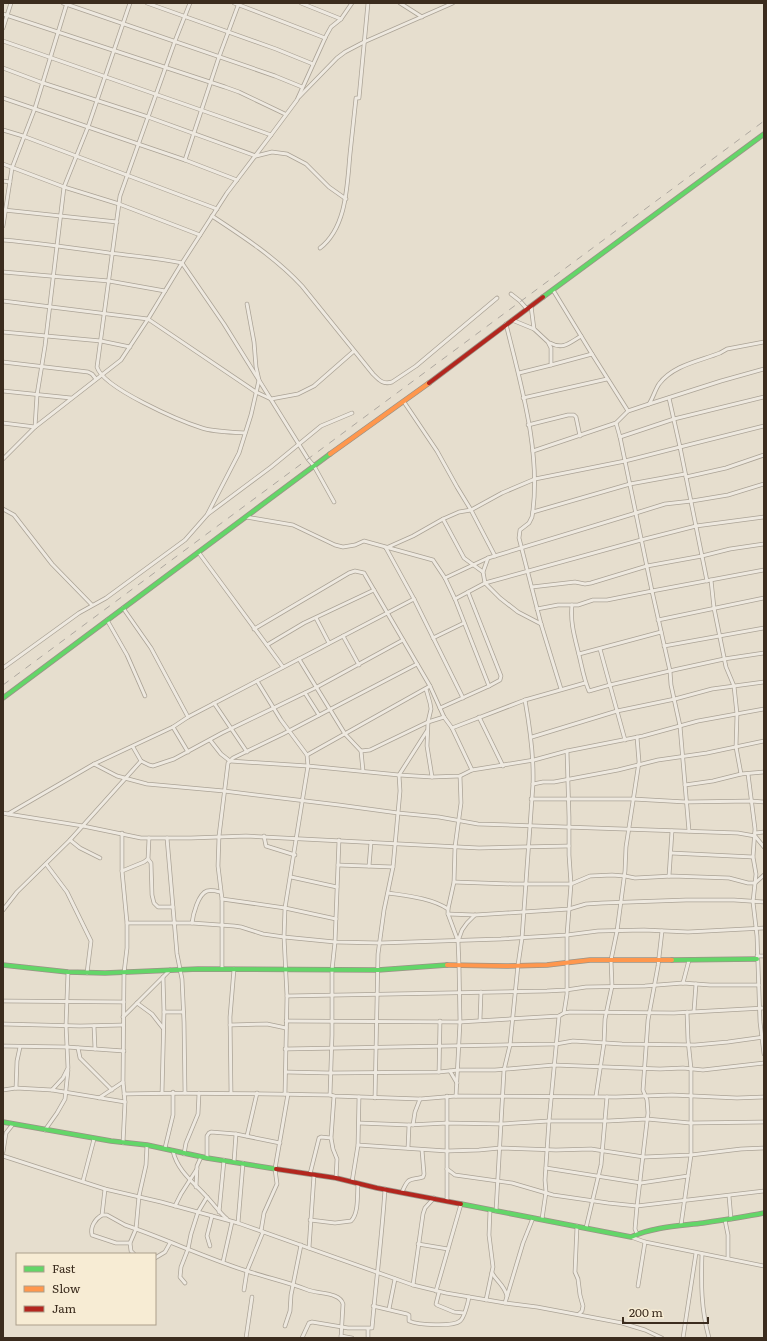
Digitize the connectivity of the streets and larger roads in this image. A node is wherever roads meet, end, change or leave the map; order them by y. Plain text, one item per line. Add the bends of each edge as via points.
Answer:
1 (10, 3) edge
2 (66, 3) edge
3 (130, 3) edge
4 (147, 3) edge
5 (190, 3) edge
6 (234, 3) edge
7 (301, 3) edge
8 (352, 3) edge
9 (368, 3) edge
10 (400, 3) edge
11 (452, 3) edge
12 (239, 4) edge
13 (5, 14) edge
14 (184, 17) junction
15 (422, 17) junction
16 (341, 19) junction
17 (123, 24) junction
18 (3, 28) edge
19 (229, 31) junction
20 (59, 32) junction
21 (325, 38) junction
22 (3, 41) edge
23 (175, 41) junction
24 (364, 42) junction
25 (114, 51) junction
26 (219, 57) junction
27 (51, 58) junction
28 (313, 64) junction
29 (3, 68) edge
30 (166, 68) junction
31 (105, 76) junction
32 (43, 83) junction
33 (211, 83) junction
34 (302, 87) junction
35 (157, 94) junction
36 (3, 98) edge
37 (297, 100) junction
38 (97, 101) junction
39 (35, 108) junction
40 (202, 110) junction
41 (286, 114) junction
42 (148, 117) junction
43 (88, 127) junction
44 (3, 130) edge
45 (193, 134) junction
46 (764, 134) edge
47 (271, 135) junction
48 (23, 136) junction
49 (139, 144) junction
50 (256, 156) junction
51 (76, 157) junction
52 (185, 160) junction
53 (3, 164) edge
54 (12, 168) junction
55 (128, 175) junction
56 (237, 180) junction
57 (3, 181) edge
58 (10, 182) junction
59 (64, 187) junction
60 (346, 199) junction
61 (119, 204) junction
62 (217, 209) junction
63 (4, 210) edge
64 (62, 216) junction
65 (212, 216) junction
66 (117, 222) junction
67 (3, 226) edge
68 (200, 235) junction
69 (3, 240) edge
70 (58, 245) junction
71 (320, 248) dead end
72 (112, 253) junction
73 (182, 263) junction
74 (3, 272) edge
75 (54, 276) junction
76 (109, 281) junction
77 (553, 290) junction
78 (165, 291) junction
79 (511, 294) dead end
80 (497, 298) dead end
81 (3, 301) edge
82 (247, 304) dead end
83 (531, 306) junction
84 (50, 308) junction
85 (527, 309) junction
86 (105, 313) junction
87 (148, 320) junction
88 (512, 320) junction
89 (506, 324) junction
90 (534, 329) junction
91 (3, 332) edge
92 (47, 336) junction
93 (581, 336) junction
94 (101, 341) junction
95 (548, 342) junction
96 (764, 342) edge
97 (130, 347) junction
98 (354, 350) junction
99 (592, 354) junction
100 (3, 362) edge
101 (551, 365) junction
102 (42, 368) junction
103 (764, 369) edge
104 (519, 373) junction
105 (102, 375) junction
106 (96, 379) junction
107 (607, 379) junction
108 (259, 380) junction
109 (3, 391) edge
110 (256, 392) junction
111 (37, 395) junction
112 (764, 397) edge
113 (71, 398) junction
114 (523, 398) junction
115 (669, 398) junction
116 (271, 399) junction
117 (404, 402) junction
118 (649, 404) junction
119 (628, 411) junction
120 (352, 413) dead end
121 (674, 419) junction
122 (3, 423) edge
123 (616, 423) junction
124 (528, 425) junction
125 (35, 426) junction
126 (764, 426) edge
127 (245, 433) junction
128 (580, 436) junction
129 (620, 437) junction
130 (299, 444) junction
131 (680, 447) junction
132 (533, 450) junction
133 (764, 455) edge
134 (3, 459) edge
135 (625, 461) junction
136 (314, 466) junction
137 (685, 475) junction
138 (535, 479) junction
139 (630, 484) junction
140 (764, 484) edge
141 (692, 501) junction
142 (334, 502) dead end
143 (3, 509) edge
144 (471, 510) junction
145 (533, 512) junction
146 (636, 513) junction
147 (207, 515) junction
148 (246, 517) junction
149 (764, 518) edge
150 (443, 519) junction
151 (696, 526) junction
152 (641, 540) junction
153 (764, 544) edge
154 (386, 548) junction
155 (521, 548) junction
156 (199, 553) junction
157 (495, 556) junction
158 (702, 556) junction
159 (488, 558) junction
160 (472, 565) junction
161 (647, 566) junction
162 (764, 570) edge
163 (483, 572) junction
164 (528, 572) junction
165 (445, 578) junction
166 (709, 580) junction
167 (485, 583) junction
168 (532, 587) junction
169 (374, 590) junction
170 (652, 591) junction
171 (468, 592) junction
172 (764, 598) edge
173 (414, 599) junction
174 (455, 599) junction
175 (572, 605) junction
176 (92, 606) junction
177 (123, 608) junction
178 (714, 608) junction
179 (537, 609) junction
180 (388, 613) junction
181 (316, 618) junction
182 (107, 620) junction
183 (658, 620) junction
184 (464, 623) junction
185 (541, 624) junction
186 (764, 628) edge
187 (254, 629) junction
188 (661, 632) junction
189 (344, 636) junction
190 (720, 636) junction
191 (433, 638) junction
192 (403, 640) junction
193 (329, 643) junction
194 (267, 645) junction
195 (664, 646) junction
196 (600, 649) junction
197 (764, 653) edge
198 (579, 654) junction
199 (300, 659) junction
200 (724, 659) junction
201 (359, 664) junction
202 (417, 664) junction
203 (283, 667) junction
204 (3, 668) edge
205 (670, 671) junction
206 (257, 682) junction
207 (585, 682) junction
208 (764, 682) edge
209 (610, 685) junction
210 (430, 686) junction
211 (489, 686) junction
212 (734, 686) junction
213 (317, 687) junction
214 (426, 689) junction
215 (561, 689) junction
216 (305, 693) junction
217 (145, 696) dead end
218 (3, 698) edge
219 (463, 698) junction
220 (675, 699) junction
221 (525, 700) junction
222 (214, 703) junction
223 (440, 708) junction
224 (274, 709) junction
225 (764, 709) edge
226 (330, 710) junction
227 (617, 711) junction
228 (737, 714) junction
229 (319, 715) junction
230 (188, 717) junction
231 (444, 717) junction
232 (479, 717) junction
233 (428, 722) junction
234 (680, 726) junction
235 (173, 727) junction
236 (452, 728) junction
237 (231, 729) junction
238 (290, 730) junction
239 (427, 731) junction
240 (345, 734) junction
241 (532, 737) junction
242 (637, 737) junction
243 (210, 740) junction
244 (625, 740) junction
245 (764, 741) edge
246 (132, 746) junction
247 (736, 747) junction
248 (361, 751) junction
249 (188, 752) junction
250 (247, 752) junction
251 (567, 752) junction
252 (307, 755) junction
253 (682, 757) junction
254 (534, 760) junction
255 (142, 761) junction
256 (230, 761) junction
257 (94, 764) junction
258 (308, 766) junction
259 (502, 766) junction
260 (639, 766) junction
261 (472, 770) junction
262 (363, 771) junction
263 (764, 772) edge
264 (741, 774) junction
265 (748, 774) junction
266 (400, 775) junction
267 (460, 776) junction
268 (432, 777) junction
269 (568, 778) junction
270 (125, 779) junction
271 (533, 784) junction
272 (685, 785) junction
273 (224, 791) junction
274 (531, 799) junction
275 (633, 799) junction
276 (569, 800) junction
277 (302, 801) junction
278 (751, 801) junction
279 (686, 802) junction
280 (764, 802) edge
281 (3, 813) edge
282 (398, 813) junction
283 (8, 814) junction
284 (459, 820) junction
285 (83, 826) junction
286 (530, 826) junction
287 (568, 826) junction
288 (630, 829) junction
289 (672, 831) junction
290 (689, 831) junction
291 (764, 832) edge
292 (122, 833) junction
293 (755, 834) junction
294 (219, 836) junction
295 (264, 836) junction
296 (149, 838) junction
297 (167, 838) junction
298 (297, 838) junction
299 (70, 840) junction
300 (339, 840) junction
301 (371, 842) junction
302 (395, 843) junction
303 (569, 846) junction
304 (764, 846) edge
305 (455, 847) junction
306 (528, 848) junction
307 (671, 853) junction
308 (295, 855) junction
309 (754, 857) junction
310 (100, 858) dead end
311 (148, 859) junction
312 (46, 864) junction
313 (338, 865) junction
314 (369, 866) junction
315 (393, 867) junction
316 (122, 871) junction
317 (764, 874) edge
318 (625, 876) junction
319 (670, 876) junction
320 (291, 877) junction
321 (454, 882) junction
322 (755, 883) junction
323 (571, 884) junction
324 (526, 885) junction
325 (337, 888) junction
326 (220, 892) junction
327 (388, 893) junction
328 (222, 899) junction
329 (620, 902) junction
330 (753, 902) junction
331 (764, 902) edge
332 (173, 907) junction
333 (285, 908) junction
334 (448, 909) junction
335 (569, 909) junction
336 (3, 910) edge
337 (524, 912) junction
338 (448, 914) junction
339 (475, 915) junction
340 (336, 919) junction
341 (127, 923) junction
342 (176, 923) junction
343 (192, 923) junction
344 (222, 926) junction
345 (755, 928) junction
346 (764, 928) edge
347 (617, 931) junction
348 (662, 931) junction
349 (567, 935) junction
350 (284, 938) junction
351 (522, 938) junction
352 (458, 941) junction
353 (335, 942) junction
354 (380, 943) junction
355 (764, 956) edge
356 (757, 958) junction
357 (611, 960) junction
358 (689, 960) junction
359 (658, 961) junction
360 (567, 963) junction
361 (518, 964) junction
362 (3, 965) edge
363 (459, 966) junction
364 (222, 969) junction
365 (234, 969) junction
366 (285, 969) junction
367 (170, 970) junction
368 (180, 970) junction
369 (332, 970) junction
370 (378, 970) junction
371 (68, 972) junction
372 (87, 973) junction
373 (124, 973) junction
374 (163, 977) junction
375 (683, 983) junction
376 (763, 983) edge
377 (696, 984) junction
378 (759, 984) junction
379 (612, 986) junction
380 (654, 986) junction
381 (566, 990) junction
382 (481, 992) junction
383 (516, 992) junction
384 (460, 993) junction
385 (332, 995) junction
386 (377, 995) junction
387 (287, 996) junction
388 (3, 1001) edge
389 (67, 1002) junction
390 (124, 1002) junction
391 (137, 1003) junction
392 (760, 1008) junction
393 (764, 1008) edge
394 (694, 1011) junction
395 (164, 1012) junction
396 (183, 1012) junction
397 (606, 1012) junction
398 (649, 1012) junction
399 (688, 1012) junction
400 (564, 1013) junction
401 (559, 1016) junction
402 (123, 1017) junction
403 (512, 1018) junction
404 (480, 1020) junction
405 (286, 1021) junction
406 (333, 1021) junction
407 (376, 1021) junction
408 (440, 1021) junction
409 (460, 1022) junction
410 (3, 1024) edge
411 (66, 1025) junction
412 (123, 1025) junction
413 (230, 1025) junction
414 (94, 1026) junction
415 (163, 1028) junction
416 (286, 1028) junction
417 (763, 1037) edge
418 (604, 1043) junction
419 (556, 1044) junction
420 (646, 1044) junction
421 (688, 1044) junction
422 (510, 1045) junction
423 (3, 1046) edge
424 (376, 1046) junction
425 (439, 1046) junction
426 (459, 1046) junction
427 (20, 1047) junction
428 (67, 1047) junction
429 (78, 1048) junction
430 (285, 1048) junction
431 (332, 1048) junction
432 (95, 1049) junction
433 (124, 1051) junction
434 (764, 1054) edge
435 (764, 1063) edge
436 (554, 1065) junction
437 (600, 1067) junction
438 (68, 1068) junction
439 (644, 1068) junction
440 (691, 1069) junction
441 (458, 1070) junction
442 (504, 1070) junction
443 (377, 1071) junction
444 (450, 1071) junction
445 (286, 1072) junction
446 (439, 1072) junction
447 (330, 1073) junction
448 (123, 1082) junction
449 (457, 1083) junction
450 (16, 1088) junction
451 (3, 1090) edge
452 (52, 1090) junction
453 (112, 1090) junction
454 (66, 1092) junction
455 (174, 1092) junction
456 (162, 1093) junction
457 (185, 1093) junction
458 (199, 1093) junction
459 (231, 1093) junction
460 (257, 1093) junction
461 (124, 1094) junction
462 (287, 1094) junction
463 (330, 1095) junction
464 (334, 1096) junction
465 (447, 1096) junction
466 (456, 1096) junction
467 (552, 1096) junction
468 (596, 1096) junction
469 (645, 1096) junction
470 (692, 1096) junction
471 (359, 1097) junction
472 (503, 1097) junction
473 (607, 1097) junction
474 (764, 1097) edge
475 (99, 1098) junction
476 (375, 1098) junction
477 (420, 1099) junction
478 (125, 1102) junction
479 (647, 1119) junction
480 (549, 1121) junction
481 (606, 1121) junction
482 (3, 1122) edge
483 (764, 1122) edge
484 (359, 1123) junction
485 (447, 1123) junction
486 (690, 1123) junction
487 (13, 1124) junction
488 (502, 1124) junction
489 (411, 1125) junction
490 (45, 1130) junction
491 (236, 1134) junction
492 (247, 1136) junction
493 (94, 1138) junction
494 (331, 1138) junction
495 (123, 1143) junction
496 (280, 1143) junction
497 (147, 1145) junction
498 (358, 1145) junction
499 (165, 1148) junction
500 (408, 1148) junction
501 (500, 1148) junction
502 (764, 1148) edge
503 (547, 1149) junction
504 (422, 1150) junction
505 (173, 1151) junction
506 (447, 1151) junction
507 (603, 1151) junction
508 (3, 1152) edge
509 (184, 1154) junction
510 (691, 1154) junction
511 (3, 1156) edge
512 (201, 1157) junction
513 (644, 1157) junction
514 (207, 1158) junction
515 (224, 1160) junction
516 (234, 1162) junction
517 (243, 1163) junction
518 (546, 1168) junction
519 (197, 1169) junction
520 (275, 1169) junction
521 (447, 1169) junction
522 (312, 1174) junction
523 (455, 1175) junction
524 (599, 1175) junction
525 (688, 1176) junction
526 (336, 1178) junction
527 (447, 1179) junction
528 (189, 1180) junction
529 (497, 1180) junction
530 (83, 1181) junction
531 (352, 1182) junction
532 (641, 1182) junction
533 (358, 1184) junction
534 (196, 1187) junction
535 (105, 1189) junction
536 (385, 1189) junction
537 (764, 1191) edge
538 (402, 1192) junction
539 (546, 1192) junction
540 (139, 1196) junction
541 (729, 1196) junction
542 (207, 1197) junction
543 (434, 1198) junction
544 (447, 1200) junction
545 (685, 1200) junction
546 (594, 1201) junction
547 (461, 1204) junction
548 (175, 1206) junction
549 (637, 1206) junction
550 (490, 1210) junction
551 (496, 1211) junction
552 (198, 1212) junction
553 (219, 1212) junction
554 (764, 1213) edge
555 (102, 1215) junction
556 (212, 1216) junction
557 (533, 1218) junction
558 (542, 1219) junction
559 (731, 1219) junction
560 (310, 1220) junction
561 (725, 1220) junction
562 (230, 1221) junction
563 (238, 1223) junction
564 (681, 1225) junction
565 (577, 1226) junction
566 (586, 1228) junction
567 (136, 1229) junction
568 (262, 1231) junction
569 (637, 1234) junction
570 (631, 1237) junction
571 (646, 1242) junction
572 (130, 1243) junction
573 (170, 1243) junction
574 (418, 1244) junction
575 (301, 1245) junction
576 (210, 1246) dead end
577 (309, 1248) junction
578 (188, 1249) junction
579 (448, 1249) junction
580 (133, 1253) edge
581 (696, 1253) junction
582 (702, 1254) junction
583 (156, 1257) edge
584 (728, 1258) junction
585 (223, 1262) junction
586 (764, 1266) edge
587 (247, 1271) junction
588 (376, 1273) junction
589 (492, 1273) junction
590 (395, 1279) junction
591 (185, 1283) dead end
592 (294, 1284) junction
593 (413, 1285) junction
594 (638, 1286) dead end
595 (244, 1290) dead end
596 (438, 1291) junction
597 (507, 1296) junction
598 (252, 1297) dead end
599 (469, 1297) junction
600 (486, 1300) junction
601 (505, 1303) junction
602 (373, 1306) junction
603 (389, 1309) junction
604 (464, 1313) junction
605 (578, 1314) junction
606 (285, 1326) dead end
607 (342, 1327) junction
608 (368, 1329) junction
609 (341, 1337) edge
610 (246, 1338) edge
611 (302, 1338) edge
612 (352, 1338) edge
613 (368, 1338) edge
614 (662, 1338) edge
615 (683, 1338) edge
616 (709, 1338) edge

1 - 13 street
2 - 17 street
2 - 20 street
3 - 17 street
4 - 14 street
5 - 14 street
6 - 12 street
7 - 16 street
8 - 16 street
9 - 24 street
10 - 15 street
11 - 15 street
12 - 19 street
12 - 21 street
13 - 18 street
13 - 20 street
14 - 19 street
14 - 23 street
15 - 24 street
16 - 21 street via 331,27
17 - 23 street
17 - 25 street
19 - 26 street
19 - 28 street
20 - 25 street
20 - 27 street
21 - 28 street
22 - 27 street
23 - 26 street
23 - 30 street
24 - 37 street via 337,58
24 - 60 street
25 - 30 street
25 - 31 street
26 - 33 street
26 - 34 street
27 - 31 street
27 - 32 street
28 - 34 street
29 - 32 street
30 - 33 street
30 - 35 street
31 - 35 street
31 - 38 street
32 - 38 street
32 - 39 street
33 - 40 street
33 - 41 street via 239,92
34 - 37 street
35 - 40 street
35 - 42 street
36 - 39 street
37 - 41 street
38 - 42 street
38 - 43 street
39 - 43 street
39 - 48 street
40 - 45 street
40 - 47 street
41 - 47 street
42 - 45 street
42 - 49 street
43 - 49 street
43 - 51 street
44 - 48 street
45 - 50 street
45 - 52 street
46 - 77 street
47 - 50 street
48 - 51 street
48 - 54 street
49 - 52 street
49 - 55 street
50 - 56 street
50 - 60 street via 272,152 287,154 306,164 329,187
51 - 55 street
51 - 59 street
52 - 56 street
53 - 54 street
54 - 58 street
54 - 59 street
55 - 61 street
55 - 62 street
56 - 62 street
57 - 58 street
58 - 63 street
59 - 61 street
59 - 64 street
60 - 71 street via 328,242
61 - 66 street
61 - 68 street
62 - 65 street
63 - 64 street
63 - 67 street
64 - 66 street
64 - 70 street
65 - 68 street
65 - 98 street via 256,245 290,273
66 - 72 street
68 - 73 street
69 - 70 street
70 - 72 street
70 - 75 street
72 - 73 street via 162,258
72 - 76 street
73 - 78 street
73 - 108 street
74 - 75 street
75 - 76 street
75 - 84 street
76 - 78 street
76 - 86 street
77 - 83 street
77 - 93 street
78 - 87 street
79 - 85 street
80 - 98 street via 416,366 388,384 379,380
81 - 84 street
82 - 108 street
83 - 85 street
83 - 90 street
84 - 86 street
84 - 92 street
85 - 88 street
86 - 87 street
86 - 94 street
87 - 97 street
87 - 110 street
88 - 89 street
88 - 90 street
89 - 104 street
89 - 117 street
90 - 95 street
91 - 92 street
92 - 94 street
92 - 102 street
93 - 95 street via 560,346
93 - 99 street
94 - 97 street
94 - 105 street via 97,367
95 - 101 street via 551,348
96 - 118 street via 727,349 679,367 663,379
97 - 105 street via 121,360
98 - 116 street via 314,386 298,394
99 - 101 street
99 - 107 street
100 - 102 street
101 - 104 street
102 - 106 street via 88,372
102 - 111 street
103 - 115 street
104 - 114 street
105 - 106 street
105 - 127 street via 114,386 161,412 204,429
106 - 113 street
107 - 114 street
107 - 119 street
108 - 110 street
108 - 116 street
109 - 111 street
110 - 116 street
110 - 127 street
111 - 113 street
111 - 125 street
112 - 121 street
113 - 125 street
114 - 124 street
115 - 118 street
115 - 121 street
116 - 130 street
117 - 136 street
117 - 144 street via 437,451
118 - 119 street
119 - 123 street
120 - 130 street via 321,426
121 - 129 street
121 - 131 street
122 - 125 street
123 - 128 street
123 - 129 street
124 - 128 street via 574,415
124 - 132 street
125 - 134 street
126 - 131 street
127 - 147 street via 239,453
128 - 132 street
129 - 135 street
130 - 136 street
130 - 147 street
131 - 135 street
131 - 137 street
132 - 138 street
133 - 137 street via 726,468
135 - 138 street
135 - 139 street
136 - 142 street
136 - 148 street
137 - 139 street
137 - 141 street
138 - 144 street
138 - 145 street
139 - 145 street
139 - 146 street
140 - 141 street via 728,495
141 - 146 street via 665,504
141 - 151 street
143 - 176 street via 14,515 52,564
144 - 150 street
144 - 157 street
145 - 155 street via 531,520 519,532
146 - 152 street
146 - 155 street
147 - 176 street via 185,540
148 - 154 street via 292,525 343,547 364,541
148 - 156 street
149 - 151 street
150 - 154 street
150 - 160 street via 463,557
151 - 152 street
151 - 158 street
152 - 161 street
152 - 164 street
153 - 158 street
154 - 165 street via 431,559
154 - 173 street
155 - 157 street
155 - 164 street
156 - 177 street
156 - 187 street
157 - 159 street
158 - 161 street
158 - 166 street
159 - 160 street
159 - 163 street
160 - 163 street
160 - 165 street
161 - 168 street via 591,583 575,582
161 - 170 street
162 - 166 street
163 - 167 street
164 - 167 street
164 - 168 street
165 - 174 street
166 - 170 street
166 - 178 street
167 - 171 street
167 - 185 street via 508,604
168 - 179 street
169 - 180 street
169 - 181 street
169 - 187 street via 364,573 355,571
170 - 175 street
170 - 183 street
171 - 174 street
171 - 211 street via 501,678
172 - 178 street
173 - 180 street
173 - 191 street
174 - 184 street
175 - 179 street
175 - 198 street via 571,621
176 - 204 street
177 - 182 street
177 - 230 street via 151,648
178 - 183 street
178 - 190 street
179 - 185 street
180 - 189 street
180 - 192 street
181 - 193 street
181 - 194 street
182 - 217 street via 127,655
182 - 218 street
183 - 188 street
184 - 191 street
184 - 211 street
185 - 215 street
186 - 190 street
187 - 194 street
188 - 195 street
188 - 196 street
189 - 193 street
189 - 201 street
190 - 195 street
190 - 200 street
191 - 219 street
192 - 201 street
192 - 202 street
193 - 199 street
194 - 203 street
195 - 205 street
196 - 198 street
196 - 209 street
197 - 200 street
198 - 207 street
199 - 203 street
199 - 213 street
200 - 205 street
200 - 212 street
201 - 213 street
202 - 210 street
202 - 226 street
203 - 206 street
205 - 209 street
205 - 220 street
206 - 222 street
206 - 224 street
207 - 209 street via 590,691
207 - 215 street
208 - 212 street
209 - 227 street
210 - 214 street
210 - 223 street
211 - 219 street
212 - 220 street
212 - 228 street
213 - 216 street
213 - 226 street
214 - 233 street via 431,709
214 - 240 street
215 - 221 street
216 - 224 street
216 - 229 street
219 - 223 street
220 - 227 street
220 - 234 street
221 - 232 street
221 - 241 street
222 - 230 street
222 - 237 street
223 - 231 street
224 - 237 street
224 - 238 street
225 - 228 street
226 - 229 street
226 - 240 street
227 - 241 street
227 - 244 street
228 - 234 street
228 - 247 street
229 - 238 street
230 - 235 street
231 - 233 street
231 - 236 street
232 - 236 street
232 - 259 street
233 - 239 street
233 - 248 street via 370,750
234 - 242 street
234 - 253 street
235 - 246 street
235 - 249 street
236 - 261 street
237 - 243 street
237 - 250 street
238 - 250 street
238 - 252 street
239 - 266 street
239 - 268 street
240 - 248 street
240 - 252 street
241 - 254 street
242 - 244 street
242 - 260 street
243 - 249 street
243 - 256 street
244 - 251 street
245 - 247 street
246 - 255 street
246 - 257 street
247 - 253 street
247 - 264 street
248 - 262 street
249 - 255 street via 153,766
250 - 256 street
251 - 254 street
251 - 269 street
252 - 258 street
253 - 260 street
253 - 272 street
254 - 259 street
254 - 271 street
255 - 270 street
256 - 258 street
256 - 273 street
257 - 270 street
257 - 283 street
258 - 262 street
258 - 277 street
259 - 261 street
260 - 269 street
260 - 275 street
261 - 267 street
262 - 266 street
263 - 265 street
264 - 265 street
264 - 272 street
265 - 278 street
266 - 268 street
266 - 282 street
267 - 268 street
267 - 284 street
269 - 271 street
269 - 276 street
270 - 273 street
270 - 285 street
271 - 274 street
272 - 279 street
273 - 277 street
273 - 294 street
274 - 276 street
274 - 286 street
275 - 276 street
275 - 279 street
275 - 288 street
276 - 287 street
277 - 282 street
277 - 298 street
278 - 279 street
278 - 280 street
278 - 293 street
279 - 290 street
281 - 283 street
282 - 284 street
282 - 302 street
283 - 285 street
284 - 286 street via 478,824
284 - 305 street
285 - 292 street
285 - 299 street
286 - 287 street
286 - 306 street
287 - 288 street
287 - 303 street
288 - 289 street
288 - 318 street via 626,847
289 - 290 street
289 - 307 street
290 - 293 street
291 - 293 street
292 - 296 street
292 - 316 street
293 - 304 street
293 - 309 street
294 - 295 street
294 - 297 street
294 - 326 street
295 - 298 street
295 - 308 street via 266,846
296 - 297 street
296 - 311 street
297 - 332 street
298 - 300 street
298 - 308 street
299 - 310 street
299 - 312 street
300 - 301 street
300 - 313 street
301 - 302 street
301 - 314 street
302 - 305 street
302 - 315 street
303 - 306 street
303 - 323 street
305 - 306 street
305 - 321 street
306 - 324 street
307 - 309 street
307 - 319 street
308 - 320 street
309 - 322 street
311 - 316 street
311 - 332 street via 151,863 154,903 158,907
312 - 336 street via 17,892
312 - 372 street via 66,892 91,941
313 - 314 street
313 - 325 street
314 - 315 street
315 - 327 street
316 - 341 street
317 - 322 street
318 - 319 street
318 - 323 street via 590,876
318 - 329 street
319 - 322 street via 732,878
320 - 325 street
320 - 333 street
321 - 324 street
321 - 334 street
322 - 330 street
323 - 324 street
323 - 335 street
324 - 337 street
325 - 340 street
326 - 328 street
326 - 343 street via 206,891 203,894 196,906
327 - 334 street via 421,899
327 - 354 street
328 - 333 street
328 - 344 street
329 - 330 street
329 - 335 street via 586,904
329 - 347 street
330 - 331 street
330 - 345 street
332 - 342 street
333 - 340 street
333 - 350 street
334 - 338 street
335 - 337 street
335 - 349 street
337 - 339 street
337 - 351 street
338 - 339 street
338 - 352 street
339 - 352 street via 462,930
340 - 353 street
341 - 342 street
341 - 373 street
342 - 343 street
342 - 368 street
343 - 344 street
344 - 350 street via 241,927
344 - 364 street
345 - 346 street
345 - 348 street
345 - 356 street
347 - 348 street
347 - 349 street
347 - 357 street
348 - 359 street
349 - 351 street
349 - 360 street
350 - 353 street
350 - 366 street
351 - 352 street
351 - 361 street
352 - 354 street
352 - 363 street
353 - 354 street
353 - 369 street
354 - 370 street
355 - 356 street
356 - 358 street via 731,961
356 - 378 street
357 - 359 street
357 - 360 street
357 - 379 street
358 - 359 street
358 - 375 street
359 - 380 street
360 - 361 street
360 - 381 street
361 - 363 street
361 - 383 street
362 - 371 street
363 - 370 street
363 - 384 street
364 - 365 street
364 - 368 street
365 - 366 street
365 - 413 street
366 - 369 street
366 - 387 street
367 - 368 street
367 - 373 street
367 - 374 street
368 - 396 street
369 - 370 street
369 - 385 street
370 - 386 street
371 - 372 street
371 - 389 street
372 - 373 street
373 - 390 street
374 - 391 street
374 - 395 street
375 - 377 street
375 - 380 street
376 - 378 street
377 - 378 street
377 - 394 street
378 - 392 street
379 - 380 street
379 - 381 street
379 - 397 street
380 - 398 street
381 - 383 street
381 - 400 street
382 - 383 street
382 - 384 street
382 - 404 street
383 - 403 street
384 - 386 street
384 - 409 street
385 - 386 street
385 - 387 street
385 - 406 street
386 - 407 street
387 - 405 street
388 - 389 street
389 - 390 street
389 - 411 street
390 - 402 street
391 - 402 street
391 - 415 street via 152,1014
392 - 393 street
392 - 394 street
392 - 417 street
394 - 399 street
395 - 396 street
395 - 415 street
396 - 457 street
397 - 398 street
397 - 400 street
397 - 418 street
398 - 399 street
398 - 420 street
399 - 421 street
400 - 401 street
401 - 403 street
401 - 419 street
402 - 412 street
403 - 404 street
403 - 422 street
404 - 409 street
405 - 406 street
405 - 416 street
406 - 407 street
406 - 431 street
407 - 408 street
407 - 424 street
408 - 409 street
408 - 425 street
409 - 426 street
410 - 411 street
411 - 414 street
411 - 428 street
412 - 414 street
412 - 433 street
413 - 416 street via 267,1024
413 - 459 street
414 - 432 street
415 - 456 street
416 - 430 street
417 - 421 street
417 - 434 street
418 - 419 street via 573,1041
418 - 420 street
418 - 437 street
419 - 422 street
419 - 436 street
420 - 421 street
420 - 439 street
421 - 440 street
422 - 426 street
422 - 442 street
423 - 427 street
424 - 425 street
424 - 431 street
424 - 443 street
425 - 426 street
425 - 446 street
426 - 441 street
427 - 428 street
427 - 450 street
428 - 429 street
428 - 438 street
429 - 432 street
429 - 453 street via 80,1058
430 - 431 street
430 - 445 street
431 - 447 street
432 - 433 street
433 - 448 street
435 - 440 street
436 - 437 street
436 - 442 street
436 - 467 street
437 - 439 street
437 - 468 street
438 - 452 street
438 - 454 street
439 - 440 street
439 - 469 street
440 - 470 street
441 - 442 street
441 - 444 street
441 - 449 street
442 - 472 street
443 - 446 street
443 - 447 street
443 - 476 street
444 - 446 street
444 - 449 street
445 - 447 street
445 - 462 street
447 - 463 street
448 - 453 street
448 - 461 street
449 - 466 street
450 - 451 street
450 - 452 street
452 - 454 street
453 - 475 street
454 - 475 street
454 - 490 street via 58,1113
455 - 456 street
455 - 457 street
455 - 499 street via 173,1115
456 - 461 street
457 - 458 street
458 - 459 street
458 - 509 street via 198,1114
459 - 460 street
460 - 462 street
460 - 492 street
461 - 478 street
462 - 463 street
462 - 496 street
463 - 464 street
464 - 471 street
464 - 494 street
465 - 466 street
465 - 477 street
465 - 485 street
466 - 472 street
467 - 468 street
467 - 472 street
467 - 480 street
468 - 473 street
469 - 470 street
469 - 473 street
469 - 479 street
470 - 474 street
470 - 486 street
471 - 476 street
471 - 484 street
472 - 488 street
473 - 481 street
475 - 478 street
476 - 477 street
477 - 489 street
478 - 495 street
479 - 481 street
479 - 486 street
479 - 513 street
480 - 481 street
480 - 488 street
480 - 503 street
481 - 507 street
482 - 487 street
483 - 486 street
484 - 489 street
484 - 498 street
485 - 488 street
485 - 489 street
485 - 506 street
486 - 510 street
487 - 490 street
487 - 508 street via 6,1133
488 - 501 street
489 - 500 street
490 - 493 street
491 - 492 street
491 - 514 street via 218,1131 208,1133
491 - 516 street
492 - 496 street
493 - 495 street
493 - 530 street
494 - 522 street via 319,1138
494 - 526 street via 337,1159
495 - 497 street
496 - 520 street
497 - 499 street
497 - 540 street via 146,1170
498 - 500 street
498 - 531 street
499 - 505 street
500 - 504 street
501 - 503 street
501 - 506 street
501 - 529 street
502 - 510 street
503 - 507 street
503 - 518 street
504 - 506 street
504 - 538 street via 423,1177 409,1180
505 - 509 street
505 - 528 street via 176,1161
506 - 521 street
507 - 513 street
507 - 524 street
509 - 512 street
510 - 513 street
510 - 525 street
511 - 530 street
512 - 514 street
512 - 519 street
513 - 532 street
514 - 515 street
515 - 516 street
515 - 553 street
516 - 517 street
517 - 520 street
517 - 563 street
518 - 524 street
518 - 539 street
519 - 528 street
519 - 534 street
520 - 522 street
520 - 568 street via 277,1184 264,1213
521 - 523 street
521 - 527 street
522 - 526 street
522 - 560 street
523 - 527 street
523 - 529 street
524 - 532 street
524 - 546 street
525 - 532 street
525 - 545 street
526 - 531 street
527 - 544 street
528 - 534 street
528 - 548 street
529 - 539 street
529 - 551 street
530 - 535 street
531 - 533 street
532 - 549 street
533 - 536 street
533 - 560 street via 355,1212 351,1221 337,1223
534 - 542 street
535 - 540 street
535 - 555 street
536 - 538 street
536 - 588 street
537 - 541 street
538 - 543 street
539 - 546 street
539 - 558 street
540 - 548 street
540 - 567 street
541 - 545 street
541 - 559 street
542 - 552 street
542 - 553 street
543 - 544 street
543 - 574 street via 424,1210
544 - 547 street
545 - 549 street
545 - 564 street
546 - 549 street
546 - 566 street
547 - 550 street
547 - 579 street
548 - 552 street
549 - 569 street
550 - 551 street
550 - 589 street
551 - 557 street
552 - 556 street
552 - 578 street
553 - 562 street
554 - 559 street
555 - 567 street
555 - 572 street via 95,1221 92,1235 116,1243
556 - 562 street
556 - 576 street via 207,1234
557 - 558 street
557 - 597 street
558 - 565 street
559 - 561 street
560 - 577 street
561 - 564 street
561 - 584 street
562 - 563 street
562 - 585 street
563 - 568 street
564 - 569 street
565 - 566 street
565 - 605 street via 575,1272 583,1306
566 - 570 street
567 - 572 street
567 - 573 street
568 - 575 street
568 - 587 street
569 - 570 street
570 - 571 street
571 - 581 street
571 - 594 street
572 - 580 street
573 - 578 street
573 - 583 street via 165,1252
574 - 579 street
574 - 593 street
575 - 577 street
575 - 592 street
577 - 588 street
578 - 585 street
578 - 591 street via 180,1270 180,1277
579 - 596 street
581 - 582 street
581 - 615 street
582 - 584 street
582 - 616 street via 702,1312
584 - 586 street
585 - 587 street
587 - 592 street
587 - 595 street
588 - 590 street
588 - 602 street
589 - 597 street via 504,1287
589 - 600 street
590 - 593 street
590 - 603 street
592 - 606 street
592 - 607 street via 341,1299
593 - 596 street
596 - 599 street
596 - 604 street via 437,1305
597 - 601 street
598 - 610 street
599 - 600 street
599 - 604 street
600 - 601 street
601 - 605 street
602 - 603 street
602 - 608 street via 372,1328
603 - 604 street via 408,1314 411,1322 427,1325 459,1322
605 - 614 street via 622,1323
607 - 608 street
607 - 609 street
607 - 611 street via 312,1322 309,1323
608 - 613 street
609 - 612 street

